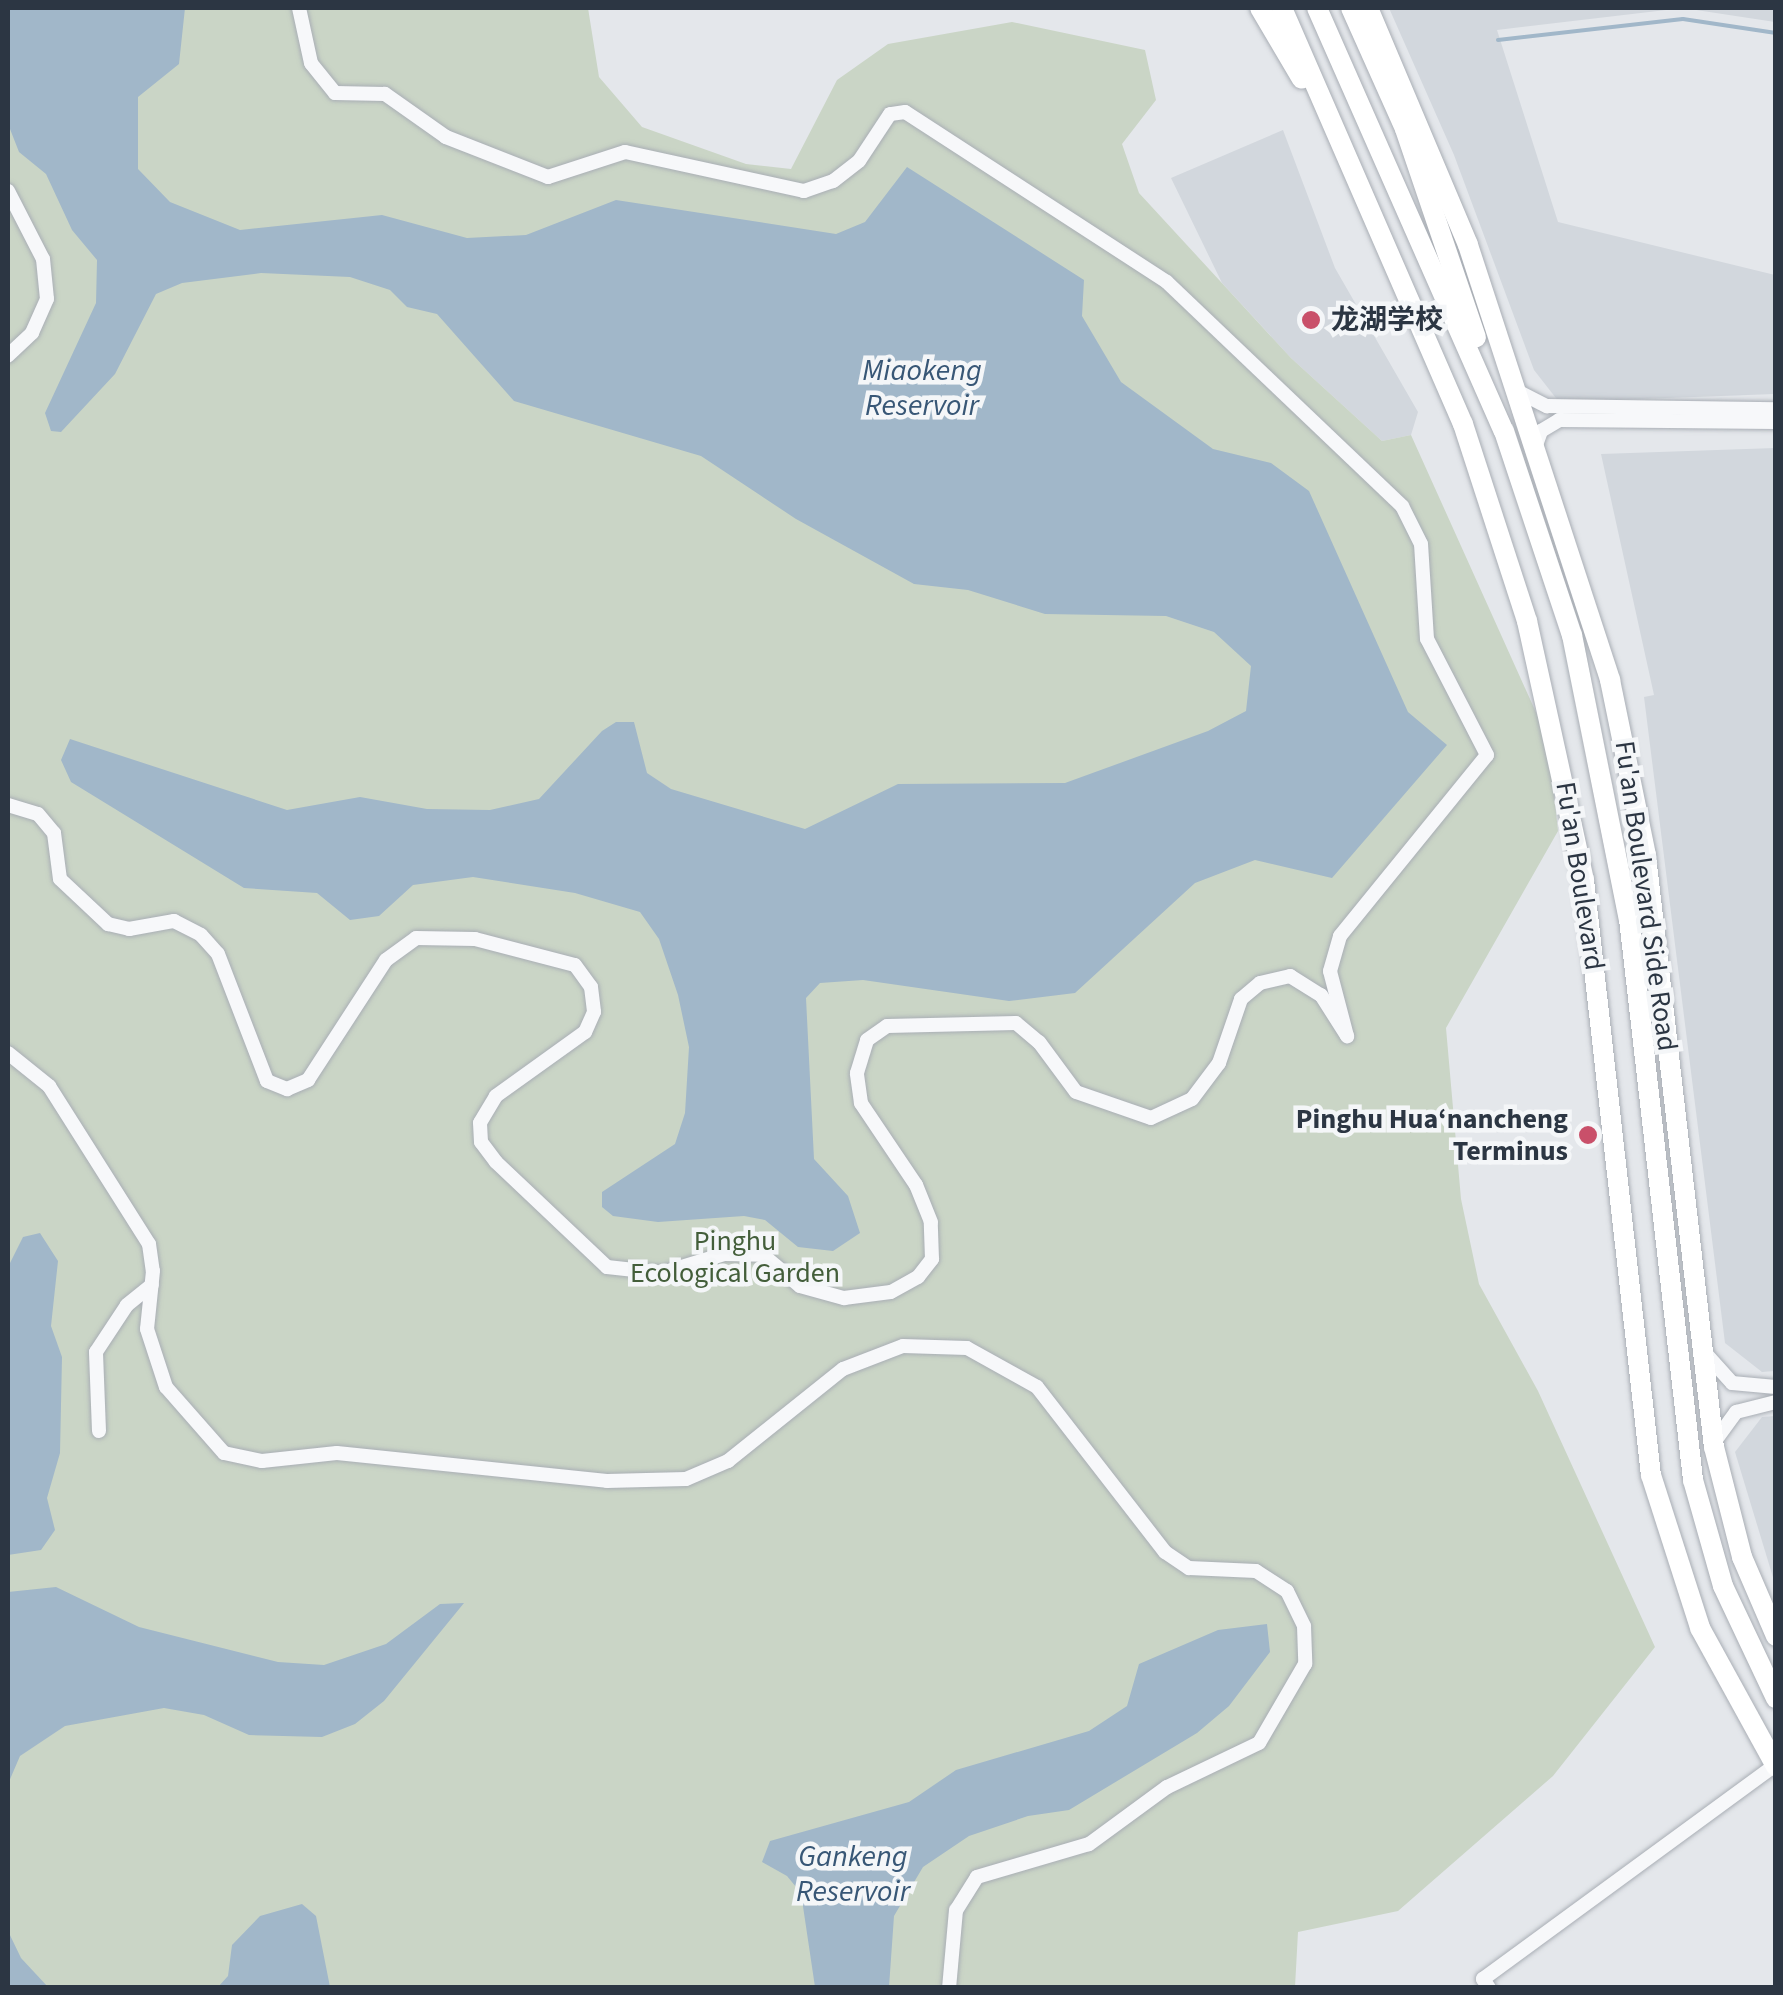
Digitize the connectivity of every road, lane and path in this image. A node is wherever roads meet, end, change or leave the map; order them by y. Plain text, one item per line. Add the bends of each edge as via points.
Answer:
1 (299, 8) edge
2 (1260, 8) edge
3 (1282, 8) edge
4 (1317, 8) edge
5 (1351, 8) edge
6 (1368, 8) edge
7 (1334, 127) junction
8 (8, 190) edge
9 (8, 355) edge
10 (1518, 391) junction
11 (1776, 409) edge
12 (1776, 422) edge
13 (1536, 445) junction
14 (1524, 482) junction
15 (8, 805) edge
16 (8, 1053) edge
17 (1688, 1214) junction
18 (152, 1285) junction
19 (1702, 1347) junction
20 (1678, 1358) junction
21 (1776, 1386) edge
22 (1776, 1402) edge
23 (99, 1430) dead end
24 (1714, 1447) junction
25 (1776, 1636) edge
26 (1776, 1698) edge
27 (1775, 1766) edge
28 (949, 1988) edge
29 (1489, 1988) edge

1 - 15 street via 311,63 335,93 384,94 446,137 548,177 624,152 804,191 833,181 871,147 890,114 905,112 1167,282 1402,506 1421,544 1426,639 1487,755 1340,936 1330,971 1347,1036 1321,995 1290,976 1260,983 1241,1000 1220,1064 1192,1098 1151,1118 1076,1092 1040,1042 1016,1023 886,1026 867,1040 857,1072 861,1102 916,1185 931,1222 932,1259 918,1278 891,1292 844,1298 800,1286 763,1256 724,1254 662,1273 607,1267 496,1162 481,1142 480,1123 496,1096 585,1032 594,1012 590,987 575,965 475,939 416,938 386,960 308,1080 288,1089 266,1081 218,954 201,935 174,921 108,924 60,879 54,833 38,814
2 - 7 main road
3 - 7 main road, Fu'an Boulevard
4 - 14 main road, Fu'an Boulevard
5 - 14 main road via 1410,142
6 - 10 main road, Fu'an Boulevard Side Road via 1431,149
7 - 27 main road, Fu'an Boulevard via 1462,424 1527,621 1584,880 1654,1491 1700,1628
8 - 9 street via 43,259 47,299 32,333
10 - 11 street via 1547,406
10 - 13 main road, Fu'an Boulevard Side Road
12 - 13 street via 1559,420 1540,430
13 - 17 main road, Fu'an Boulevard Side Road via 1600,641 1636,796
14 - 20 main road, Fu'an Boulevard via 1572,635 1612,811
16 - 18 street via 49,1086 149,1244
17 - 19 main road, Fu'an Boulevard Side Road
17 - 20 main road
18 - 23 street via 127,1305 96,1352
18 - 28 street via 147,1329 166,1387 213,1447 242,1460 337,1452 607,1481 686,1479 728,1461 843,1368 902,1346 967,1348 1037,1387 1164,1552 1189,1568 1256,1571 1287,1591 1304,1626 1305,1664 1259,1744 1167,1787 1089,1844 977,1877 956,1910
19 - 21 street via 1732,1383
19 - 24 main road, Fu'an Boulevard Side Road
20 - 26 main road, Fu'an Boulevard via 1706,1534
22 - 24 street via 1736,1412 1719,1428
24 - 25 main road, Fu'an Boulevard Side Road via 1742,1557
27 - 29 street via 1483,1979

